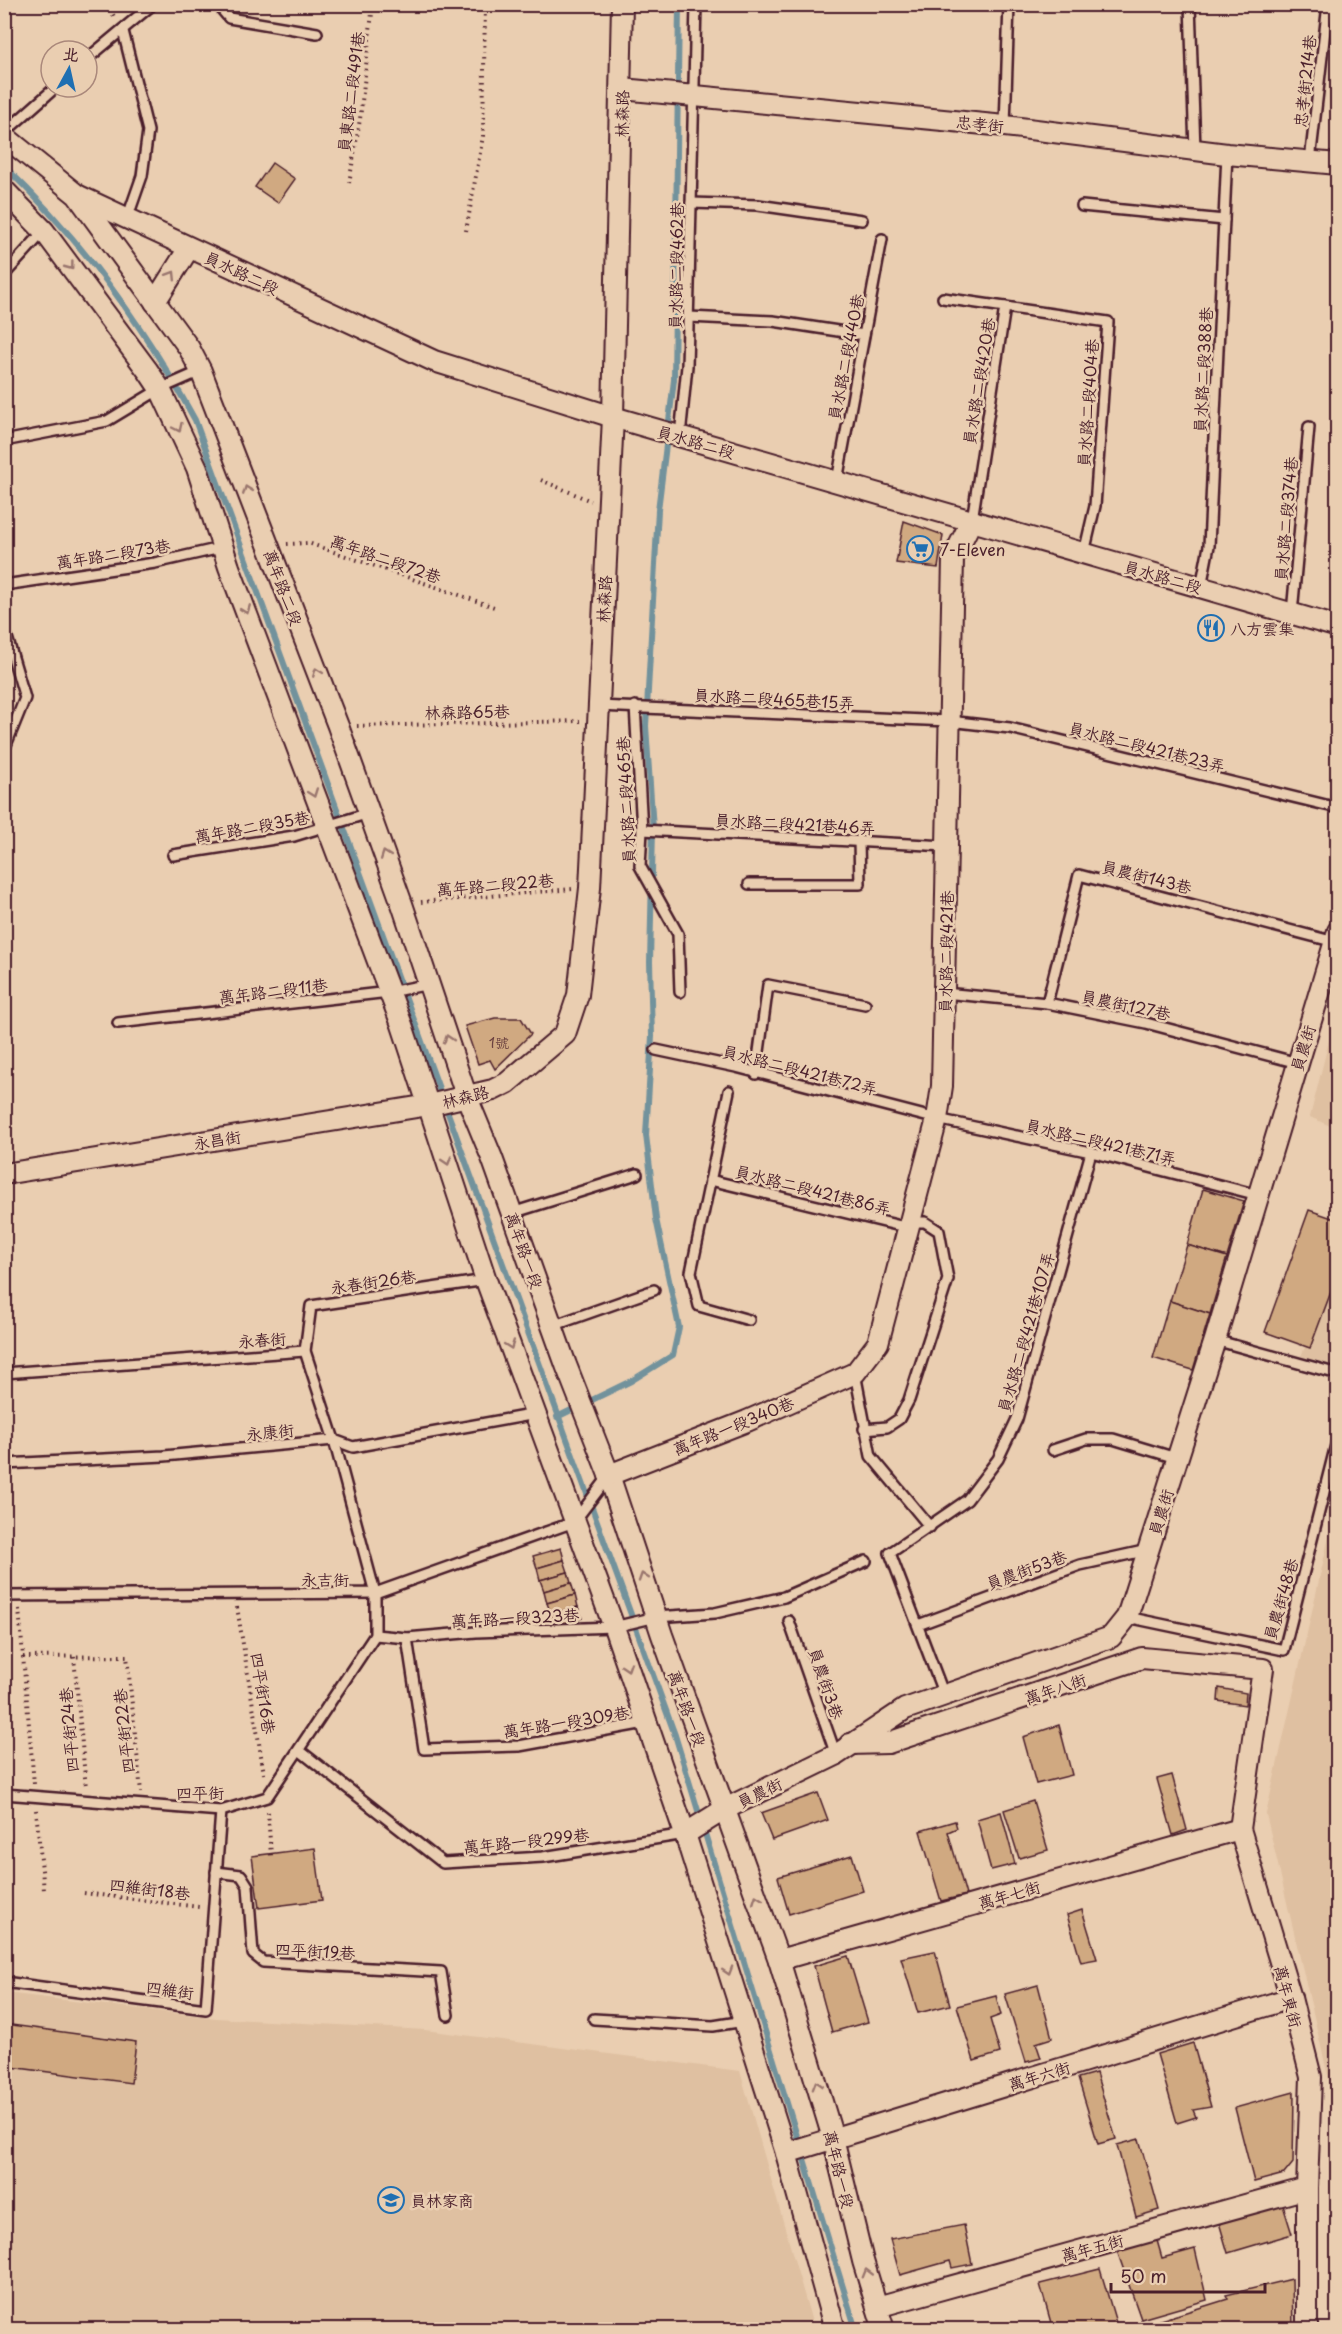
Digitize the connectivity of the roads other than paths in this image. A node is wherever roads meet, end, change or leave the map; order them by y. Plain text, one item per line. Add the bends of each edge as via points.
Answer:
1 (153, 4) edge
2 (217, 4) edge
3 (622, 4) edge
4 (696, 4) edge
5 (1009, 4) edge
6 (1190, 4) edge
7 (1328, 4) edge
8 (123, 31) junction
9 (317, 33) dead end
10 (99, 50) edge
11 (622, 89) junction
12 (693, 95) junction
13 (43, 99) edge
14 (1005, 126) junction
15 (4, 134) edge
16 (1195, 150) junction
17 (1227, 154) junction
18 (1310, 161) junction
19 (1338, 164) edge
20 (4, 190) edge
21 (77, 195) junction
22 (691, 203) junction
23 (1082, 206) dead end
24 (127, 219) junction
25 (862, 220) dead end
26 (1224, 220) junction
27 (44, 231) junction
28 (882, 239) dead end
29 (189, 248) junction
30 (4, 275) edge
31 (943, 298) dead end
32 (155, 302) junction
33 (1005, 307) junction
34 (688, 317) junction
35 (864, 335) junction
36 (201, 371) junction
37 (160, 389) junction
38 (613, 417) junction
39 (1309, 427) dead end
40 (680, 436) junction
41 (4, 441) edge
42 (837, 481) junction
43 (972, 520) junction
44 (225, 548) junction
45 (1084, 553) junction
46 (4, 585) edge
47 (1201, 587) junction
48 (1292, 613) junction
49 (4, 627) edge
50 (1338, 627) edge
51 (635, 706) junction
52 (597, 713) junction
53 (949, 721) junction
54 (4, 750) edge
55 (1338, 808) edge
56 (369, 813) junction
57 (326, 828) junction
58 (642, 830) junction
59 (859, 841) junction
60 (947, 846) junction
61 (173, 855) dead end
62 (749, 884) dead end
63 (1336, 936) edge
64 (430, 984) junction
65 (389, 992) junction
66 (680, 992) dead end
67 (944, 993) junction
68 (1047, 1002) junction
69 (865, 1004) dead end
70 (118, 1023) dead end
71 (656, 1050) dead end
72 (1298, 1063) junction
73 (756, 1074) junction
74 (729, 1091) dead end
75 (466, 1095) junction
76 (429, 1105) junction
77 (937, 1119) junction
78 (1091, 1152) junction
79 (4, 1174) edge
80 (637, 1174) dead end
81 (710, 1180) junction
82 (1258, 1195) junction
83 (512, 1213) junction
84 (909, 1228) junction
85 (486, 1280) junction
86 (654, 1290) dead end
87 (749, 1320) dead end
88 (552, 1326) junction
89 (1215, 1340) junction
90 (305, 1351) junction
91 (4, 1373) edge
92 (855, 1373) junction
93 (1338, 1374) edge
94 (536, 1414) junction
95 (864, 1429) junction
96 (1338, 1437) edge
97 (334, 1440) junction
98 (1053, 1450) dead end
99 (1176, 1458) junction
100 (4, 1464) edge
101 (609, 1475) junction
102 (574, 1521) junction
103 (930, 1527) junction
104 (1148, 1550) junction
105 (866, 1561) dead end
106 (375, 1593) junction
107 (4, 1596) edge
108 (656, 1617) junction
109 (1127, 1617) junction
110 (789, 1621) dead end
111 (918, 1625) junction
112 (614, 1628) junction
113 (375, 1635) junction
114 (407, 1638) junction
115 (1263, 1669) joint
116 (945, 1696) junction
117 (645, 1723) junction
118 (843, 1749) junction
119 (299, 1750) junction
120 (4, 1794) edge
121 (725, 1809) junction
122 (221, 1811) junction
123 (1240, 1829) junction
124 (685, 1834) junction
125 (216, 1872) junction
126 (779, 1960) junction
127 (4, 1982) edge
128 (1291, 1998) junction
129 (448, 2015) dead end
130 (594, 2019) dead end
131 (744, 2021) junction
132 (833, 2138) junction
133 (786, 2153) junction
134 (1307, 2188) junction
135 (877, 2307) junction
136 (836, 2330) edge
137 (884, 2330) edge
138 (1307, 2330) edge

1 - 8 lane
2 - 9 lane via 229,18
3 - 11 street, 林森路
4 - 12 lane, 員水路二段462巷
5 - 14 lane
6 - 16 lane
7 - 18 lane, 忠孝街214巷
8 - 10 lane
8 - 24 lane via 148,131 142,176
11 - 12 street, 忠孝街
11 - 38 street, 林森路
12 - 14 street, 忠孝街
12 - 22 lane, 員水路二段462巷
13 - 15 lane
14 - 16 street, 忠孝街
15 - 21 street, 萬年路二段
16 - 17 street, 忠孝街
17 - 18 street, 忠孝街
17 - 26 lane, 員水路二段388巷
18 - 19 street, 忠孝街
20 - 27 street
21 - 24 street, 員水路二段
21 - 32 street, 萬年路二段
22 - 25 lane via 759,205
22 - 34 lane, 員水路二段462巷
23 - 26 lane
24 - 29 street, 員水路二段
26 - 47 lane, 員水路二段388巷 via 1209,546
27 - 30 lane
27 -> 37 street
28 - 35 lane, 員水路二段440巷
32 -> 29 street
29 - 38 street, 員水路二段 via 434,361
31 - 33 lane, 員水路二段420巷
32 - 36 street, 萬年路二段
33 - 43 lane, 員水路二段420巷
33 - 45 lane, 員水路二段404巷 via 1108,322 1095,506
34 - 35 lane via 773,321
34 - 40 lane, 員水路二段462巷
35 - 42 lane, 員水路二段440巷
36 - 37 lane
56 -> 36 street, 萬年路二段
37 - 41 lane via 108,421
37 -> 44 street via 196,468
38 - 40 street, 員水路二段
38 - 52 street, 林森路
39 - 48 lane, 員水路二段374巷
40 - 42 street, 員水路二段
42 - 43 street, 員水路二段
43 - 45 street, 員水路二段
43 - 53 street, 員水路二段421巷 via 953,558
44 - 46 lane, 萬年路二段73巷 via 155,563
44 -> 57 street
45 - 47 street, 員水路二段
47 - 48 street, 員水路二段
48 - 50 street, 員水路二段
49 - 54 lane via 25,698
51 - 52 lane, 員水路二段465巷15弄
51 - 53 lane, 員水路二段465巷15弄
51 - 58 lane, 員水路二段465巷
52 - 75 street, 林森路 via 590,888 578,995 565,1035 507,1083
53 - 55 lane, 員水路二段421巷23弄 via 1010,728
53 - 60 street, 員水路二段421巷
56 - 57 lane, 萬年路二段35巷
64 -> 56 street, 萬年路二段
57 - 61 lane, 萬年路二段35巷
57 - 65 street
58 - 59 lane, 員水路二段421巷46弄
58 - 66 lane, 員水路二段465巷 via 640,866 678,934
59 - 60 lane, 員水路二段421巷46弄
59 - 62 lane via 860,884
60 - 67 street, 員水路二段421巷
63 - 68 lane, 員農街143巷 via 1079,875
63 - 72 street, 員農街
64 - 65 lane, 萬年路二段11巷
75 -> 64 street, 萬年路二段
65 - 70 lane, 萬年路二段11巷
65 - 76 street
67 - 68 lane, 員農街127巷
67 - 77 street, 員水路二段421巷 via 942,1086
68 - 72 lane, 員農街127巷
69 - 73 lane via 768,985
71 - 73 lane, 員水路二段421巷72弄
72 - 82 street, 員農街
73 - 77 lane, 員水路二段421巷72弄
74 - 81 lane, 員水路二段421巷86弄
75 - 76 street, 林森路
75 - 83 street, 萬年路一段
76 - 79 street, 永昌街
76 -> 85 street
77 - 78 lane, 員水路二段421巷71弄
77 - 84 street, 員水路二段421巷
78 - 82 lane, 員水路二段421巷71弄
78 - 103 lane, 員水路二段421巷107弄 via 1017,1419 998,1459 967,1500
80 - 83 lane
81 - 84 lane, 員水路二段421巷86弄
81 - 87 lane, 員水路二段421巷86弄 via 691,1272 699,1306
82 - 89 street, 員農街
83 - 88 street, 萬年路一段
84 - 92 street, 員水路二段421巷 via 878,1343
84 - 95 lane, 員水路二段421巷86弄 via 917,1221 939,1231 948,1279 909,1400 899,1419 887,1427
85 - 90 lane, 永春街26巷 via 311,1306
85 -> 94 street
86 - 88 lane
88 - 101 street, 萬年路一段
89 - 93 lane
89 - 99 street, 員農街
90 - 91 lane, 永春街
90 - 97 lane, 永春街
92 - 95 lane
92 - 101 street, 萬年路一段340巷
94 - 97 lane, 永康街 via 353,1447
94 - 102 street
95 - 103 lane via 871,1456
96 - 109 lane, 員農街48巷 via 1284,1650
97 - 100 lane, 永康街 via 164,1456
97 - 106 lane, 永春街
98 - 99 lane via 1086,1439 1113,1439
99 - 104 street, 員農街
101 - 102 lane
108 -> 101 street, 萬年路一段
102 - 106 lane, 永吉街
102 - 112 street
103 - 111 lane, 員水路二段421巷107弄 via 890,1553
104 - 109 street, 員農街
104 - 111 lane, 員農街53巷 via 1080,1565
105 - 108 lane, 萬年路一段323巷 via 784,1598 716,1613
106 - 107 lane, 永吉街
106 - 113 lane
108 - 112 lane, 萬年路一段323巷
108 - 121 street, 萬年路一段
109 - 116 street, 員農街 via 1111,1637
110 - 118 lane, 員農街3巷
111 - 116 lane
112 - 114 lane, 萬年路一段323巷
112 -> 117 street
113 - 114 lane, 萬年路一段323巷
113 - 119 lane
114 - 117 lane, 萬年路一段309巷 via 424,1749 519,1746
115 - 118 street, 萬年八街 via 1142,1658 888,1743
115 - 123 street, 萬年東街
116 - 118 street, 員農街 via 905,1709
117 - 124 street
118 - 121 street, 員農街
119 - 122 lane, 四平街 via 267,1797
119 - 124 lane, 萬年路一段299巷 via 443,1863 543,1857
120 - 122 lane, 四平街
121 - 124 street, 員農街
126 -> 121 street, 萬年路一段
122 - 125 lane, 四維街
123 - 126 street, 萬年七街
123 - 128 street, 萬年東街
124 -> 131 street
125 - 127 lane, 四維街 via 206,2009
125 - 129 lane, 四平街19巷 via 241,1875 248,1886 254,1954 263,1962 441,1972
132 -> 126 street, 萬年路一段
128 - 132 street, 萬年六街
128 - 134 street, 萬年東街 via 1311,2077
130 - 131 lane via 713,2026
131 - 133 street
132 - 133 street, 萬年六街
135 -> 132 street, 萬年路一段
133 - 136 street
134 - 135 street, 萬年五街
134 - 138 street, 萬年東街
135 - 137 street, 萬年路一段

